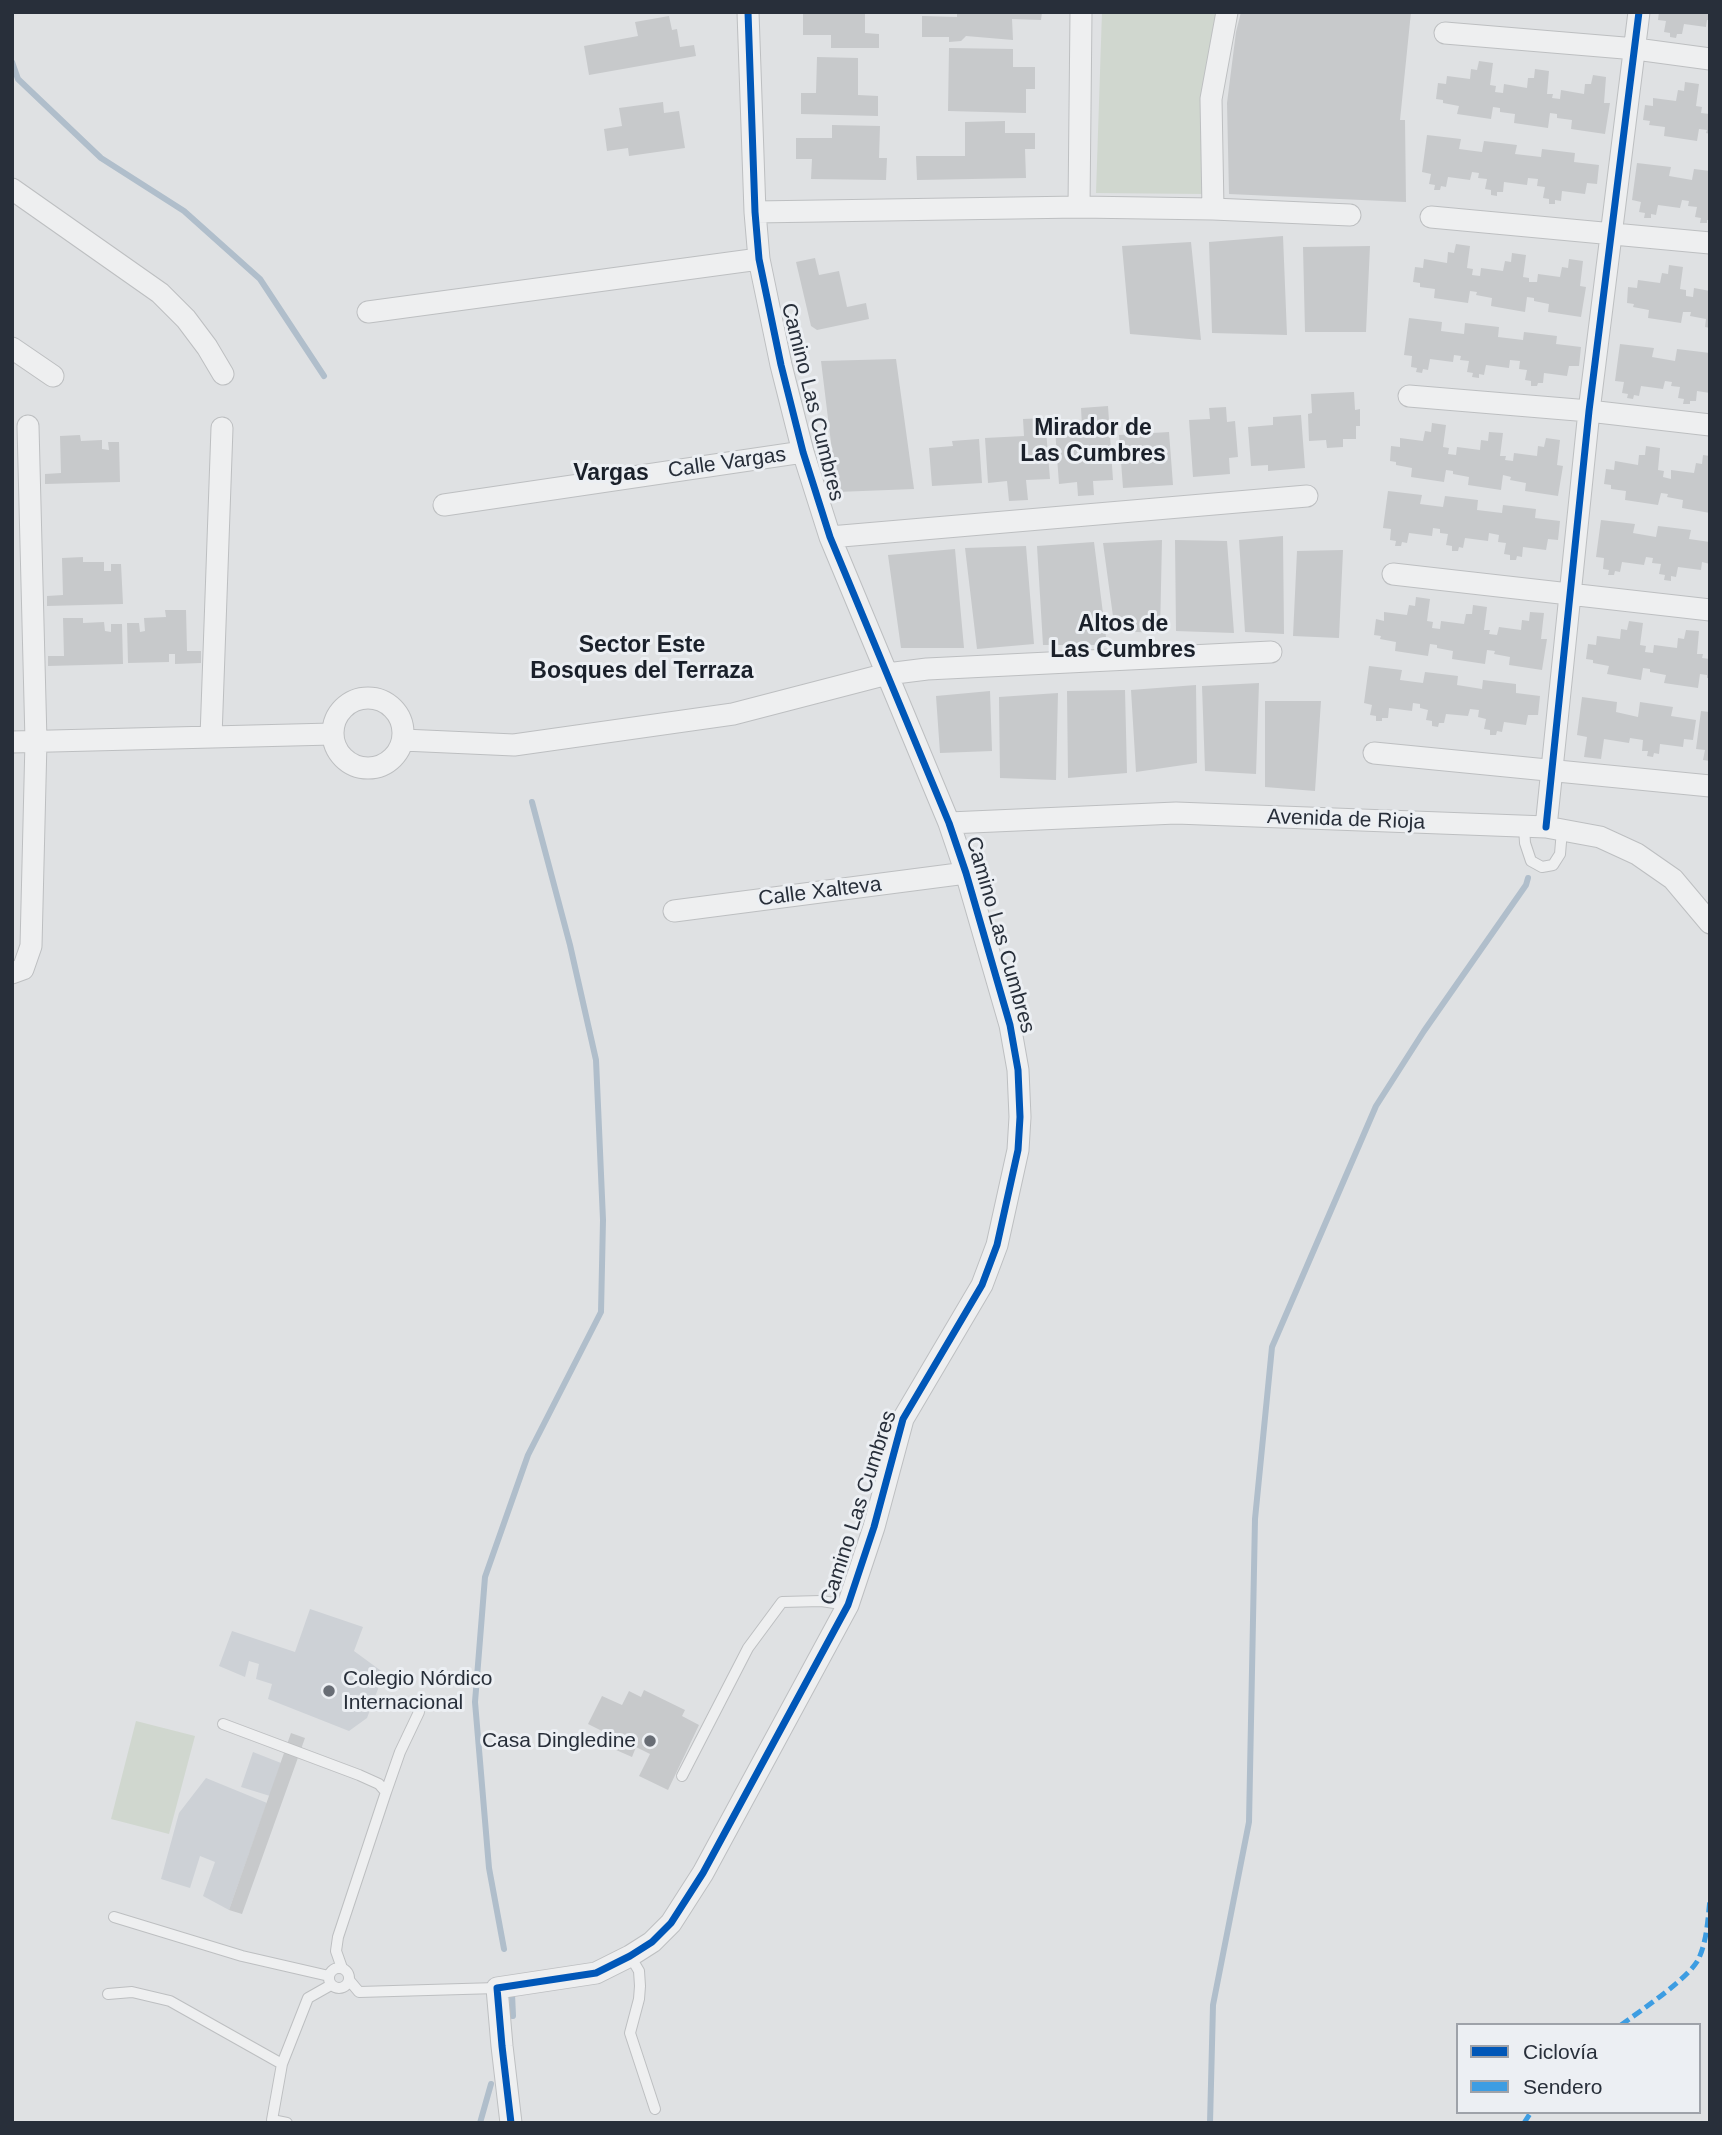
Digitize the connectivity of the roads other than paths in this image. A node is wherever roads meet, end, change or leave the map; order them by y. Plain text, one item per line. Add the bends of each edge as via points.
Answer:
1 (748, 12) edge
2 (1081, 12) edge
3 (1227, 12) edge
4 (1639, 12) edge
5 (1445, 33) dead end
6 (1636, 49) junction
7 (1710, 59) edge
8 (12, 189) edge
9 (1079, 207) junction
10 (1213, 209) junction
11 (755, 212) junction
12 (1350, 215) dead end
13 (1431, 217) dead end
14 (1611, 234) junction
15 (1710, 243) edge
16 (760, 259) junction
17 (368, 312) dead end
18 (12, 348) edge
19 (223, 374) dead end
20 (53, 376) dead end
21 (1409, 396) dead end
22 (1589, 411) junction
23 (1710, 425) edge
24 (28, 426) dead end
25 (222, 428) dead end
26 (803, 452) junction
27 (1307, 496) dead end
28 (444, 505) dead end
29 (830, 537) junction
30 (1393, 574) dead end
31 (1570, 595) junction
32 (1710, 610) edge
33 (1271, 652) dead end
34 (887, 674) junction
35 (332, 734) junction
36 (211, 737) junction
37 (403, 740) junction
38 (36, 741) junction
39 (12, 742) edge
40 (1374, 753) dead end
41 (1552, 771) junction
42 (1710, 786) edge
43 (949, 823) junction
44 (1524, 826) junction
45 (1554, 829) junction
46 (966, 873) junction
47 (674, 911) dead end
48 (1710, 923) edge
49 (12, 973) edge
50 (848, 1605) junction
51 (419, 1712) dead end
52 (223, 1724) dead end
53 (682, 1776) dead end
54 (386, 1792) junction
55 (114, 1917) dead end
56 (630, 1956) junction
57 (342, 1968) junction
58 (330, 1980) junction
59 (349, 1980) junction
60 (497, 1988) junction
61 (108, 1994) dead end
62 (282, 2064) junction
63 (655, 2109) dead end
64 (510, 2114) edge
65 (287, 2123) edge
66 (523, 2123) edge

1 - 11 street, Camino Las Cumbres
2 - 9 street
3 - 10 street via 1211,99
4 - 6 street
5 - 6 street
6 - 7 street
6 - 14 street
8 - 19 street via 160,293 187,319
9 - 10 street
9 - 11 street
10 - 12 street
11 - 16 street, Camino Las Cumbres
13 - 14 street
14 - 15 street
14 - 22 street
16 - 17 street
16 - 26 street, Camino Las Cumbres
18 - 20 street
21 - 22 street
22 - 23 street
22 - 31 street
24 - 38 street
25 - 36 street
26 - 28 street, Calle Vargas
26 - 29 street, Camino Las Cumbres
27 - 29 street
29 - 34 street, Camino Las Cumbres
30 - 31 street
31 - 32 street
31 - 41 street
33 - 34 street
34 - 37 street via 733,714 514,745
34 - 43 street, Camino Las Cumbres
35 - 36 street
35 - 37 street via 339,754 355,766 376,768 394,758
35 - 37 street via 335,718 346,704 362,698 379,699 394,708 402,723
36 - 38 street
38 - 39 street
38 - 49 street via 31,946 23,970
40 - 41 street
41 - 42 street
41 - 45 street
43 - 44 street, Avenida de Rioja via 1176,813
43 - 46 street, Camino Las Cumbres
44 - 45 street, Avenida de Rioja
44 - 45 lane via 1531,861 1542,867 1553,865 1560,854
45 - 48 street, Avenida de Rioja via 1600,837 1637,854 1673,879
46 - 47 street, Calle Xalteva
46 - 50 street, Camino Las Cumbres via 1010,1025 1018,1070 1018,1150 997,1245 982,1285 903,1419
50 - 53 lane via 782,1602 748,1648
50 - 56 street, Camino Las Cumbres via 703,1873 671,1923
51 - 54 lane
52 - 54 lane via 359,1775
54 - 57 lane via 338,1937 336,1951
55 - 58 lane
56 - 60 street, Camino Las Cumbres via 596,1973
56 - 63 lane via 639,1971 640,1986 630,2033
57 - 58 lane via 332,1970
57 - 59 lane
58 - 59 lane via 340,1989
58 - 62 lane via 308,1998
59 - 60 lane via 359,1992
60 - 64 street
61 - 62 lane via 132,1992 170,2001
62 - 65 lane via 272,2120
64 - 66 street

